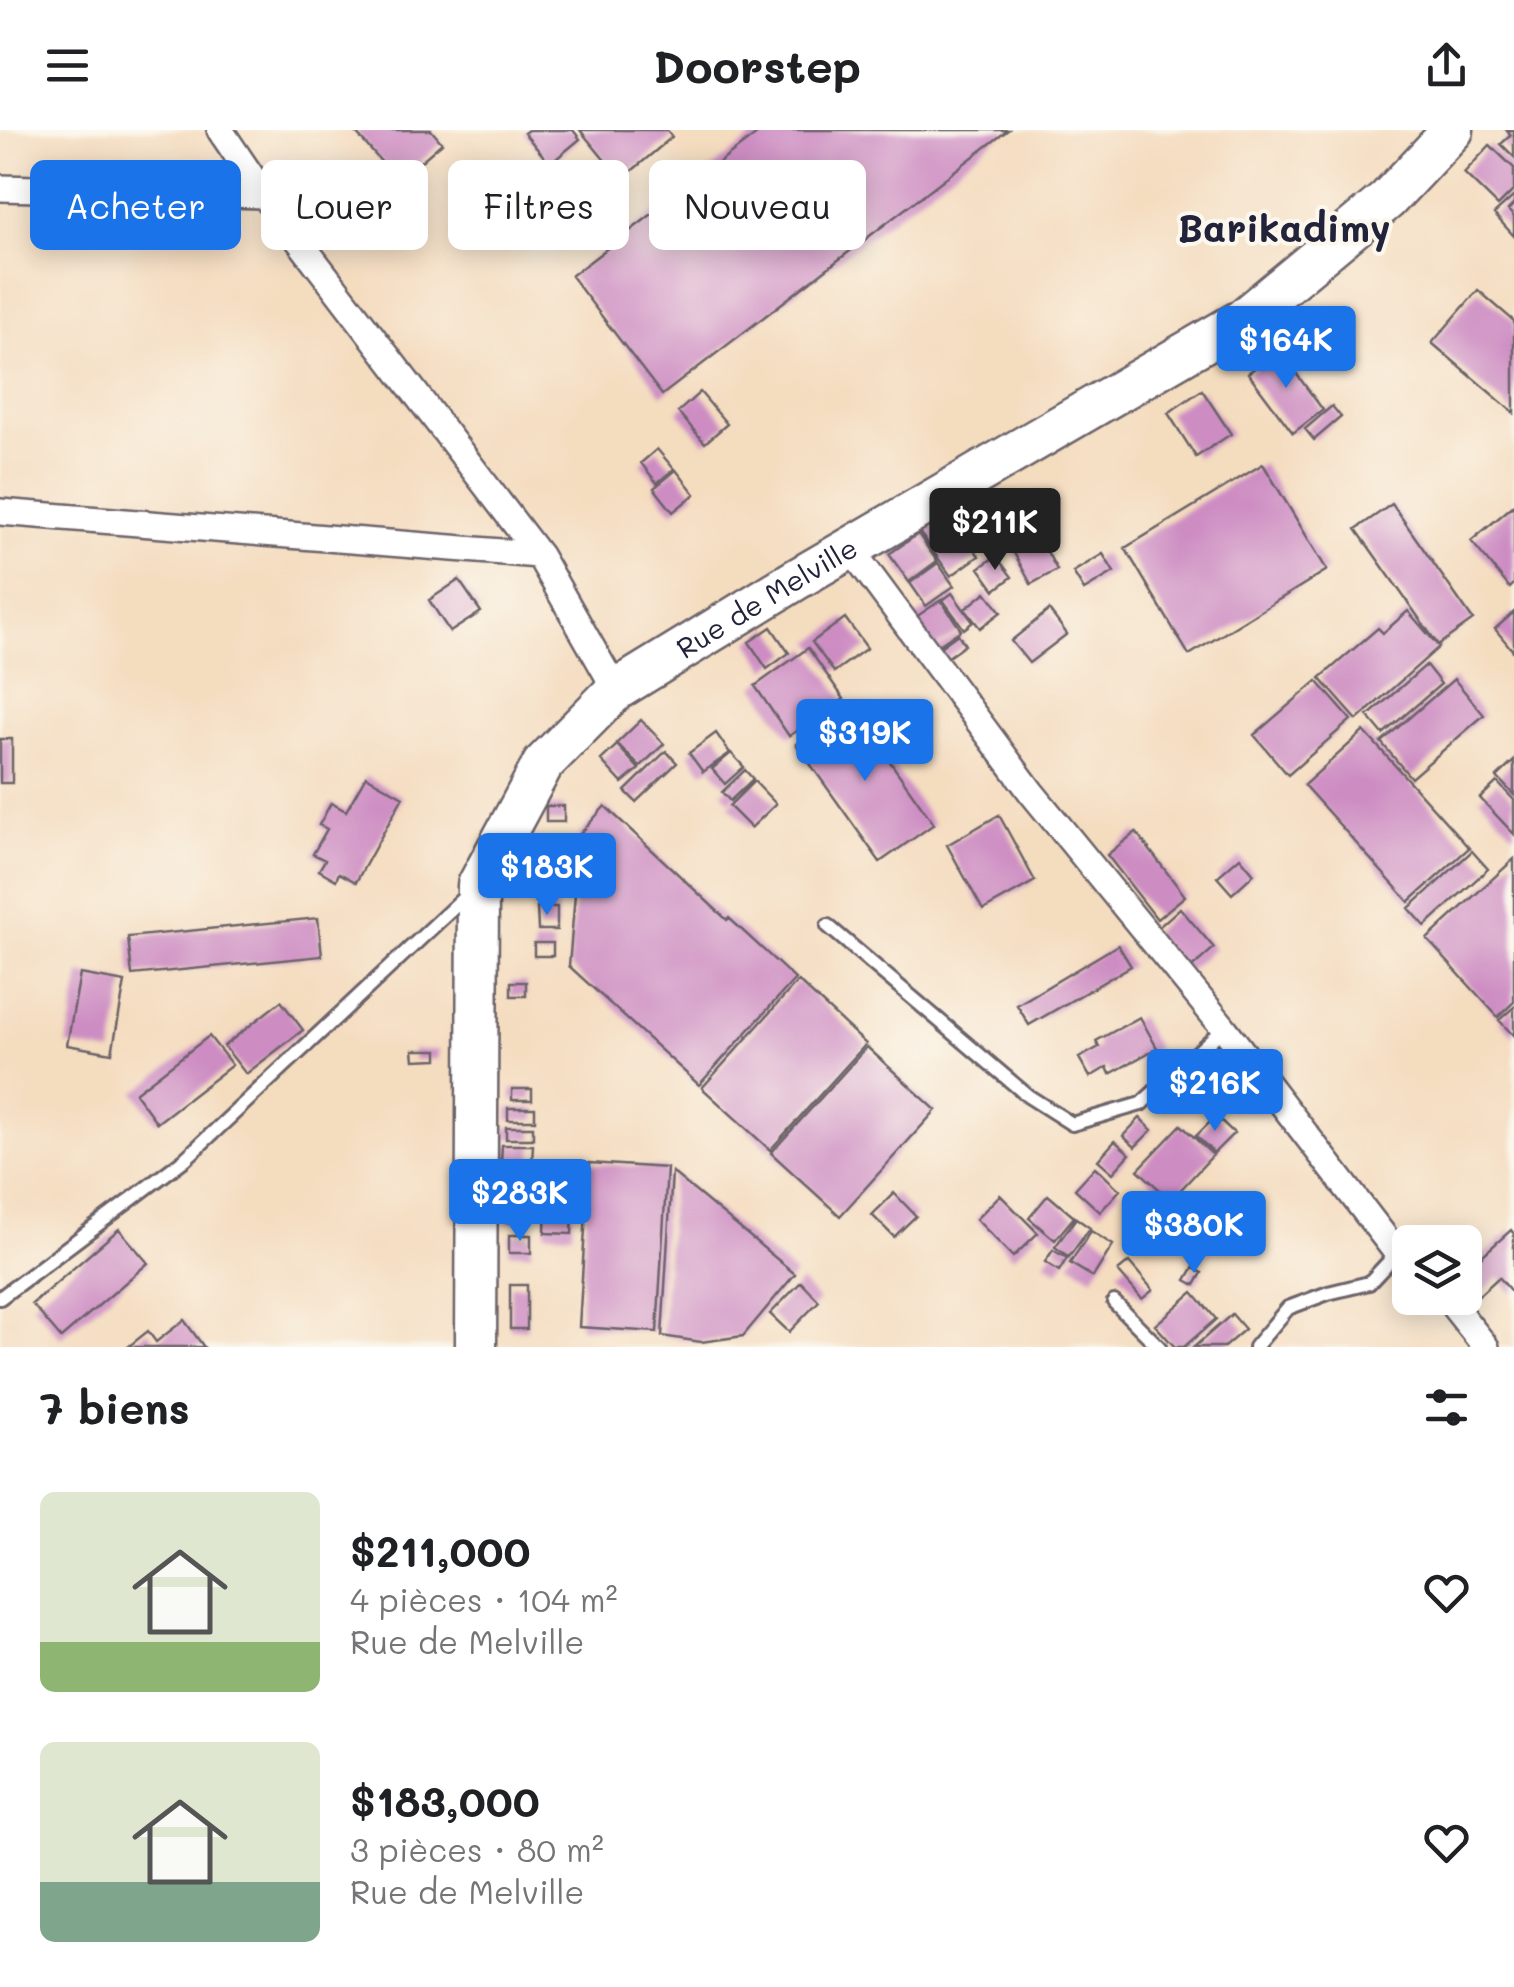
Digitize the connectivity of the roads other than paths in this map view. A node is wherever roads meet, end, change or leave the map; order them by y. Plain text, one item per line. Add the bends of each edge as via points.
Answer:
1 (220, 130) edge
2 (1453, 130) edge
3 (0, 188) edge
4 (261, 190) edge
5 (261, 194) edge
6 (307, 250) edge
7 (0, 512) edge
8 (850, 548) junction
9 (539, 555) junction
10 (616, 690) junction
11 (478, 884) junction
12 (828, 926) dead end
13 (1224, 1028) junction
14 (1392, 1243) edge
15 (1392, 1265) edge
16 (0, 1298) edge
17 (1114, 1302) dead end
18 (1461, 1315) edge
19 (476, 1347) edge
20 (1159, 1347) edge
21 (1255, 1347) edge
22 (1486, 1347) edge

1 - 4 street
2 - 8 main road, Rue de Melville via 1387,200 1242,320
3 - 5 street
6 - 9 street
7 - 9 street
8 - 10 main road, Rue de Melville
8 - 13 street via 1031,792
9 - 10 street
10 - 11 main road, Rue de Melville via 543,764
11 - 16 lane via 186,1159
11 - 19 main road
12 - 13 lane via 1028,1096 1072,1124 1141,1104
13 - 14 street
15 - 21 lane via 1369,1283 1288,1308
17 - 20 lane
18 - 22 street

